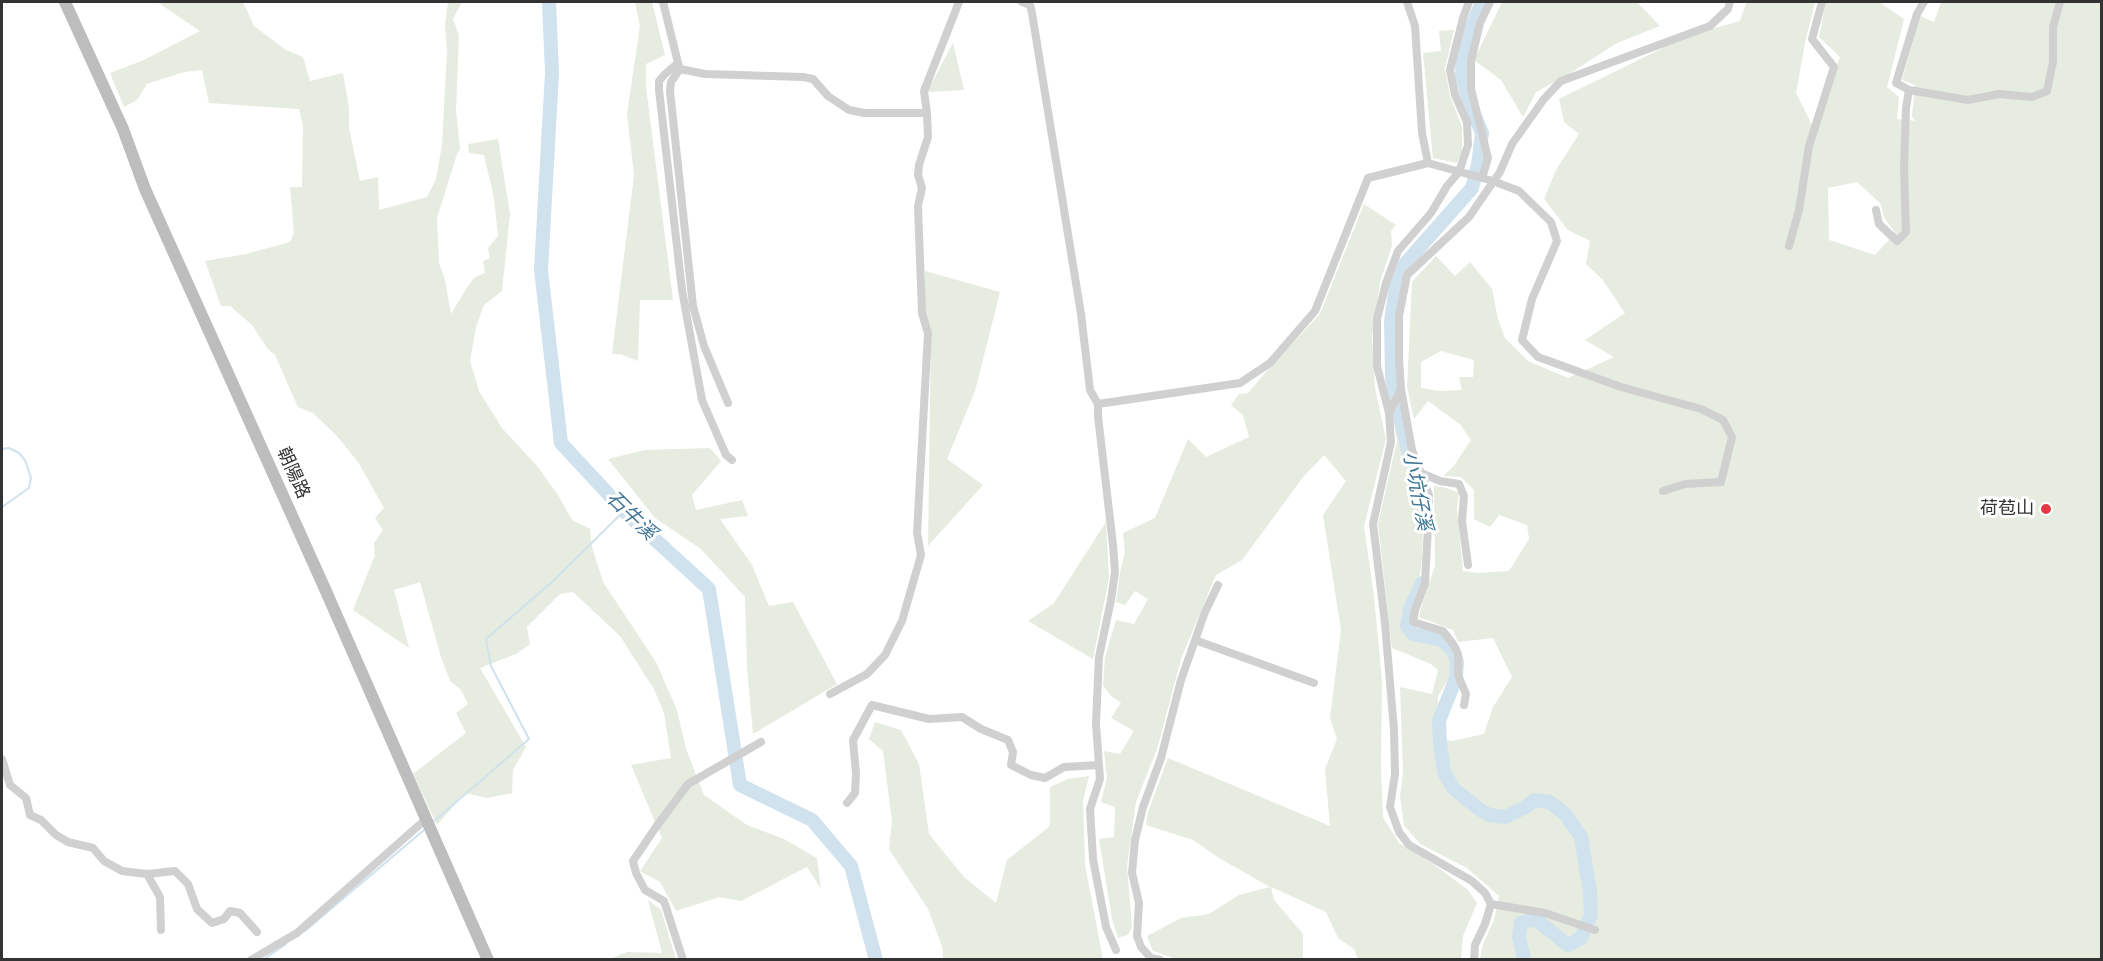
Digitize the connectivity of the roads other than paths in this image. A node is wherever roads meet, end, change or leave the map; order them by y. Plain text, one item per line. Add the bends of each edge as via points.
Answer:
1 (65, 2) edge
2 (663, 2) edge
3 (959, 2) edge
4 (1022, 2) edge
5 (1407, 2) edge
6 (1469, 2) edge
7 (1490, 2) edge
8 (1730, 2) edge
9 (1822, 2) edge
10 (1924, 2) edge
11 (2060, 2) edge
12 (679, 66) junction
13 (1910, 90) junction
14 (927, 114) junction
15 (1428, 163) junction
16 (1459, 172) junction
17 (1482, 178) junction
18 (1493, 181) junction
19 (1876, 210) dead end
20 (1789, 246) dead end
21 (1401, 389) junction
22 (728, 403) dead end
23 (1098, 404) junction
24 (1389, 413) junction
25 (732, 460) dead end
26 (1421, 473) junction
27 (1663, 492) dead end
28 (1468, 565) dead end
29 (1218, 585) dead end
30 (1195, 640) junction
31 (1314, 683) dead end
32 (830, 694) dead end
33 (1464, 705) dead end
34 (761, 742) dead end
35 (2, 759) edge
36 (1099, 765) junction
37 (847, 803) dead end
38 (426, 819) junction
39 (147, 874) junction
40 (1491, 904) junction
41 (1593, 929) dead end
42 (161, 930) dead end
43 (257, 932) dead end
44 (1116, 950) dead end
45 (251, 960) edge
46 (488, 960) edge
47 (683, 960) edge
48 (1160, 960) edge
49 (1474, 960) edge

1 - 38 main road, 朝陽路
2 - 12 street
3 - 14 street via 924,91
4 - 23 street via 1029,5 1032,13 1090,390
5 - 15 street via 1415,26 1422,133
6 - 16 street via 1450,69 1455,95 1467,122 1468,145
7 - 17 street via 1480,23 1471,61 1471,89 1488,158
8 - 18 street via 1710,26 1561,81 1512,144
9 - 20 street via 1812,39 1834,68 1809,146
10 - 13 street via 1896,83
11 - 13 street via 2053,27 2053,62 2047,91 2032,97 2000,93 1968,100
12 - 14 street via 705,74 803,77 813,79 828,96 849,110
12 - 22 street via 670,91 693,306 704,346
12 - 25 street via 659,81 659,90 682,290 702,400 726,455
13 - 19 street via 1904,168 1906,232 1896,241 1879,224
14 - 32 street via 928,137 918,175 922,188 918,206 922,313 928,333 917,533 921,555 902,621 885,655 867,674
15 - 16 street
15 - 23 street via 1368,178 1315,311 1270,363 1240,383
16 - 17 street
16 - 24 street via 1398,251 1386,283 1377,319 1377,366
17 - 18 street
18 - 21 street via 1469,218 1407,275 1399,316
18 - 27 street via 1520,191 1551,222 1557,241 1532,299 1522,340 1538,357 1621,387 1701,409 1723,420 1732,437 1722,482 1685,484
21 - 24 street
21 - 26 street via 1412,450
23 - 36 street via 1115,572 1099,657
24 - 40 street via 1391,442 1372,524 1394,730 1395,774 1390,807 1399,832 1409,844 1472,881
26 - 28 street via 1459,484 1464,496 1462,521
26 - 33 street via 1429,495 1425,583 1413,622 1443,631 1453,644 1466,694
29 - 30 street
30 - 31 street
30 - 48 street via 1135,840 1132,873 1139,903 1137,936 1151,958
34 - 47 street via 688,784 633,861 645,890 664,901
35 - 39 street via 10,785 26,798 30,816 62,838 93,848 104,861 122,871
36 - 37 street via 1064,767 1045,778 1031,775 1011,765 1013,752 1008,740 962,717 929,719 872,705 853,740 855,793
36 - 44 street via 1100,779 1090,809 1093,859 1106,927
38 - 45 street via 297,933
38 - 46 main road, 朝陽路
39 - 42 street via 160,897
39 - 43 street via 175,871 188,884 197,909 212,923 224,919 230,911 240,912
40 - 41 street via 1545,913
40 - 49 street via 1475,945

